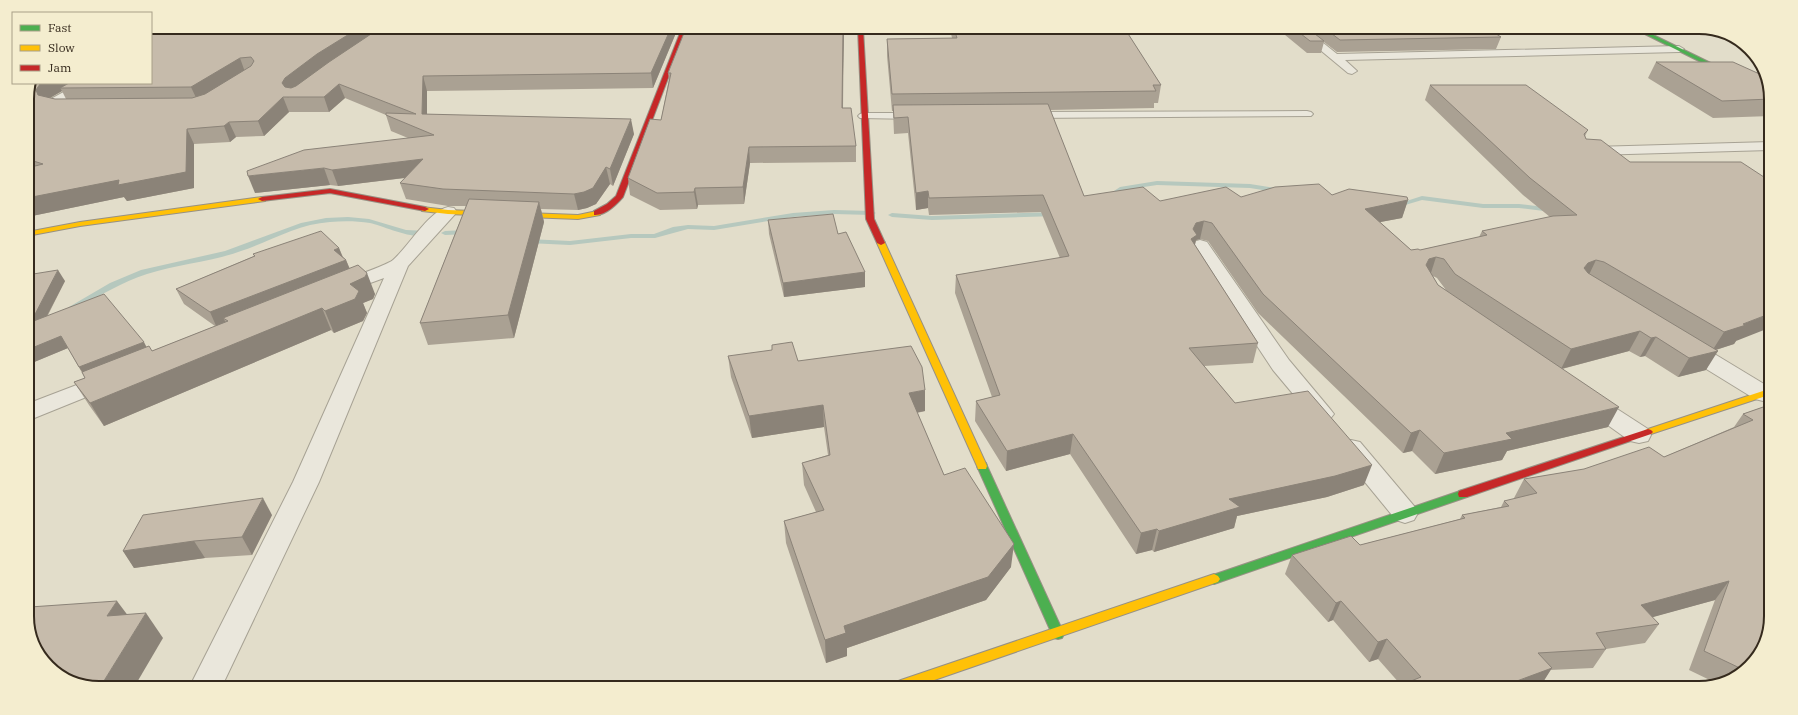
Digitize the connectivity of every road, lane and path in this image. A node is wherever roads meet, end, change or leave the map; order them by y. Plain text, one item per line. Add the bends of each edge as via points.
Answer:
1 (683, 34) edge
2 (860, 34) edge
3 (1306, 34) edge
4 (1648, 34) edge
5 (1679, 49) junction
6 (1335, 57) junction
7 (1352, 71) dead end
8 (88, 84) edge
9 (1764, 91) edge
10 (86, 109) edge
11 (1307, 114) dead end
12 (1014, 115) edge
13 (864, 116) junction
14 (928, 116) edge
15 (1764, 146) edge
16 (1584, 151) edge
17 (448, 212) junction
18 (34, 233) edge
19 (1200, 246) dead end
20 (399, 265) junction
21 (320, 296) edge
22 (1667, 334) edge
23 (130, 372) edge
24 (1569, 388) edge
25 (1764, 392) edge
26 (1764, 394) edge
27 (34, 410) edge
28 (1640, 435) junction
29 (1405, 513) junction
30 (1058, 634) junction
31 (208, 681) edge
32 (916, 681) edge

1 - 17 street via 618,197 609,208 592,216 578,217
2 - 13 street
3 - 6 lane
4 - 5 street
5 - 6 lane
5 - 9 street
6 - 7 lane
8 - 10 street via 52,106 63,109
11 - 12 lane
13 - 14 lane
13 - 30 street via 870,218
15 - 16 lane
17 - 18 street via 330,191 200,207
17 - 20 street
19 - 29 street via 1281,365
20 - 21 street
20 - 31 street via 306,482
22 - 25 street
23 - 27 street
24 - 28 street
26 - 28 street
28 - 29 street
29 - 30 street
30 - 32 street

